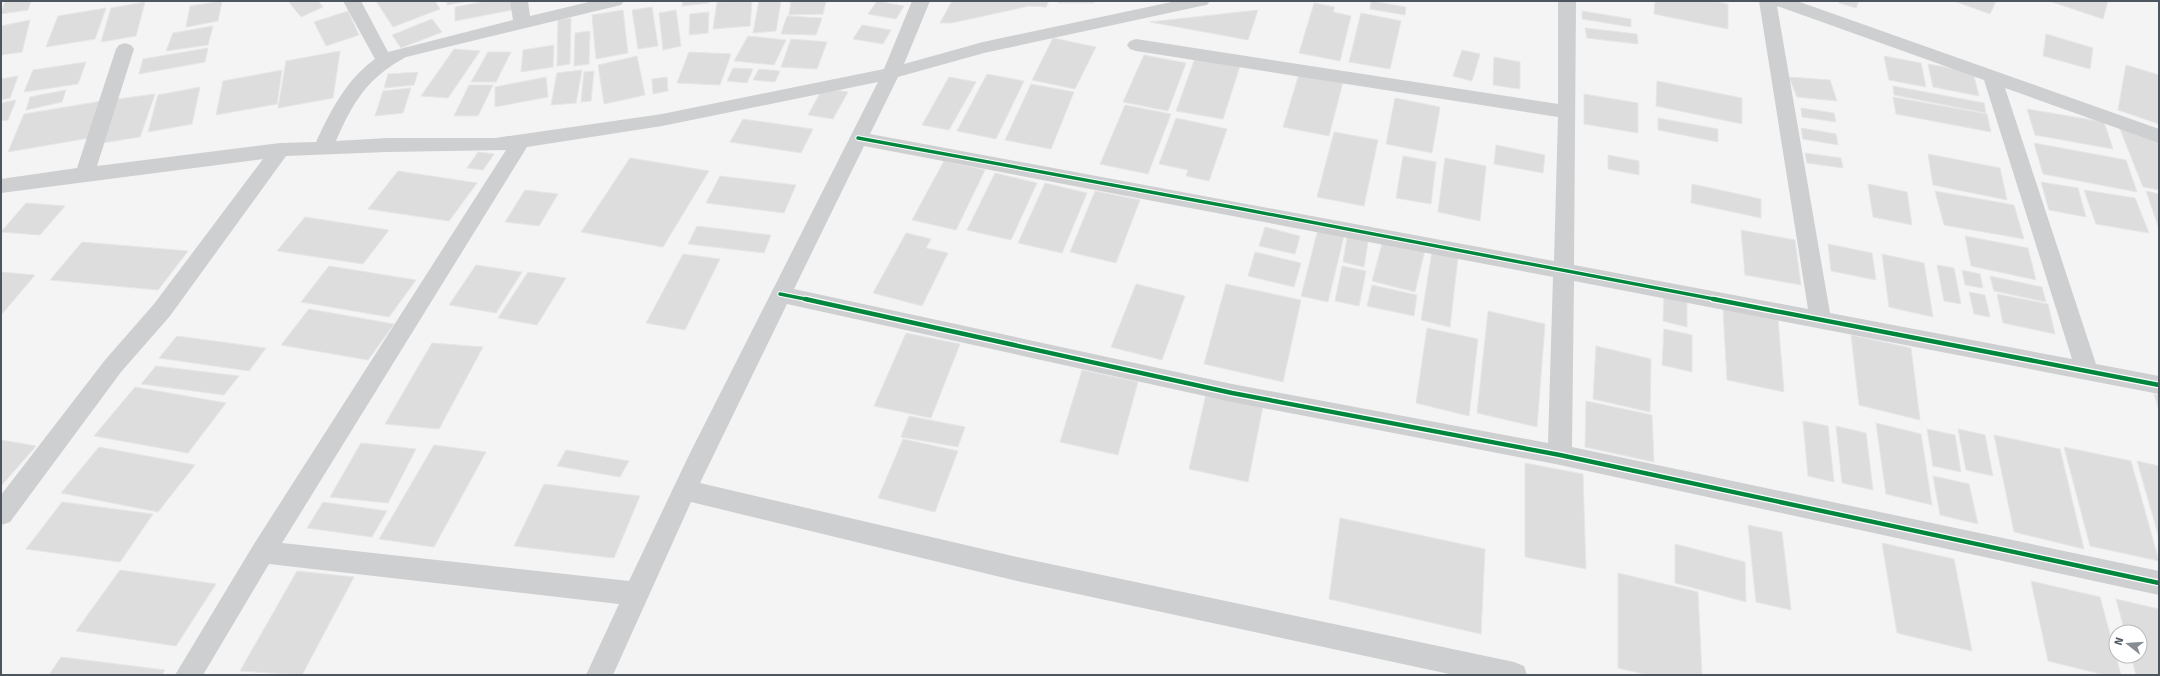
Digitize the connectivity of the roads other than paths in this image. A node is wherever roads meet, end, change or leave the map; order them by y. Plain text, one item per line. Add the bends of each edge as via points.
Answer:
1 (352, 1) edge
2 (519, 1) edge
3 (615, 1) edge
4 (921, 1) edge
5 (1201, 1) edge
6 (1567, 1) edge
7 (1768, 1) edge
8 (1780, 1) edge
9 (522, 24) junction
10 (1136, 45) dead end
11 (125, 49) dead end
12 (384, 60) junction
13 (891, 73) junction
14 (1992, 76) junction
15 (1567, 112) junction
16 (2159, 136) edge
17 (858, 138) junction
18 (521, 141) junction
19 (323, 147) junction
20 (280, 150) junction
21 (85, 174) junction
22 (5, 190) edge
23 (1563, 270) junction
24 (780, 294) junction
25 (1820, 319) junction
26 (2087, 372) junction
27 (2159, 385) edge
28 (1560, 455) junction
29 (685, 490) junction
30 (1, 514) edge
31 (263, 552) junction
32 (2159, 583) edge
33 (636, 594) junction
34 (188, 675) edge
35 (599, 675) edge
36 (1514, 675) edge

1 - 12 street
2 - 9 street
3 - 9 street
4 - 13 street
5 - 13 street via 983,48
6 - 15 street
7 - 25 street
8 - 14 street
9 - 12 street via 400,53
10 - 15 street
11 - 21 street
12 - 19 street via 361,78
13 - 17 street
13 - 18 street via 662,120
14 - 16 street
14 - 26 street
15 - 23 street
17 - 23 street
17 - 24 street
18 - 19 street via 495,145
18 - 31 street
19 - 20 street
20 - 21 street
20 - 30 street via 162,310 113,366
21 - 22 street
23 - 25 street
23 - 28 street
24 - 28 street via 1232,393
24 - 29 street
25 - 26 street
26 - 27 street
28 - 32 street
29 - 33 street
29 - 36 street via 1016,569
31 - 33 street
31 - 34 street
33 - 35 street

